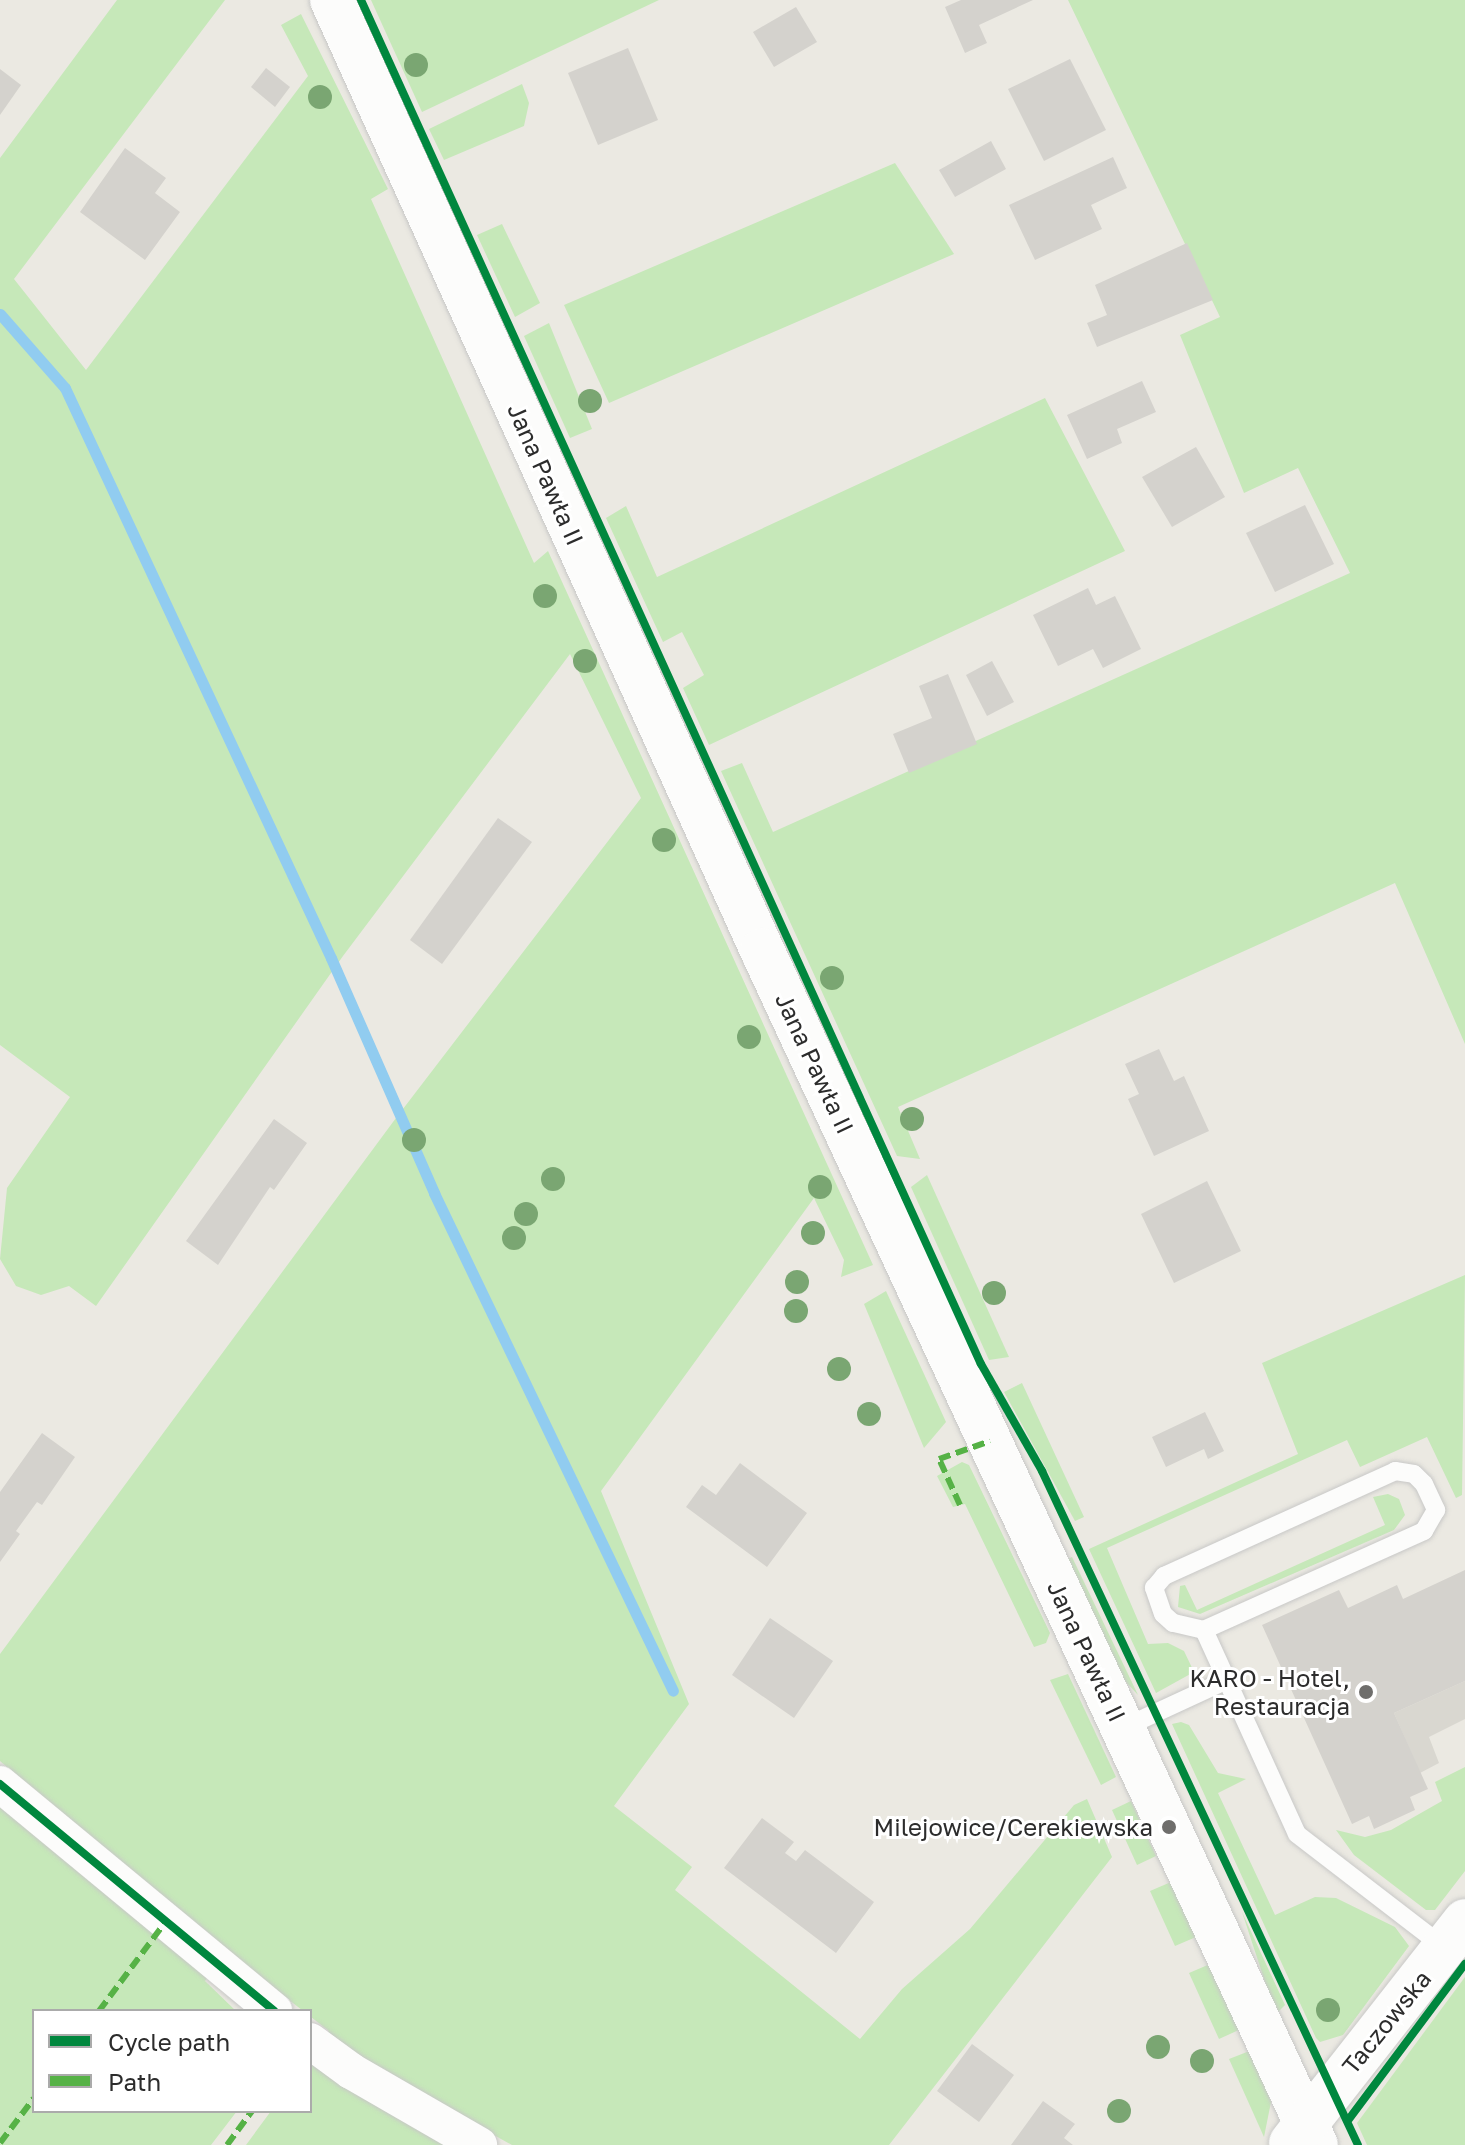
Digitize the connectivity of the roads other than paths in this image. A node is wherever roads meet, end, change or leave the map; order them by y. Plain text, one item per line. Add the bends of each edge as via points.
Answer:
1 (332, 0) edge
2 (1204, 1630) junction
3 (1227, 1680) junction
4 (1123, 1728) junction
5 (0, 1784) edge
6 (1455, 1934) edge
7 (272, 2009) edge
8 (312, 2042) edge
9 (1304, 2138) edge
10 (479, 2145) edge

1 - 4 main road, Jana Pawła II via 762,950
2 - 2 lane via 1168,1620 1154,1595 1158,1581 1395,1471 1414,1474 1424,1484 1436,1510 1424,1531
2 - 3 lane
3 - 4 lane
3 - 6 lane via 1297,1834
4 - 9 main road, Jana Pawła II
5 - 7 street
6 - 9 main road, Taczowska
8 - 10 street

